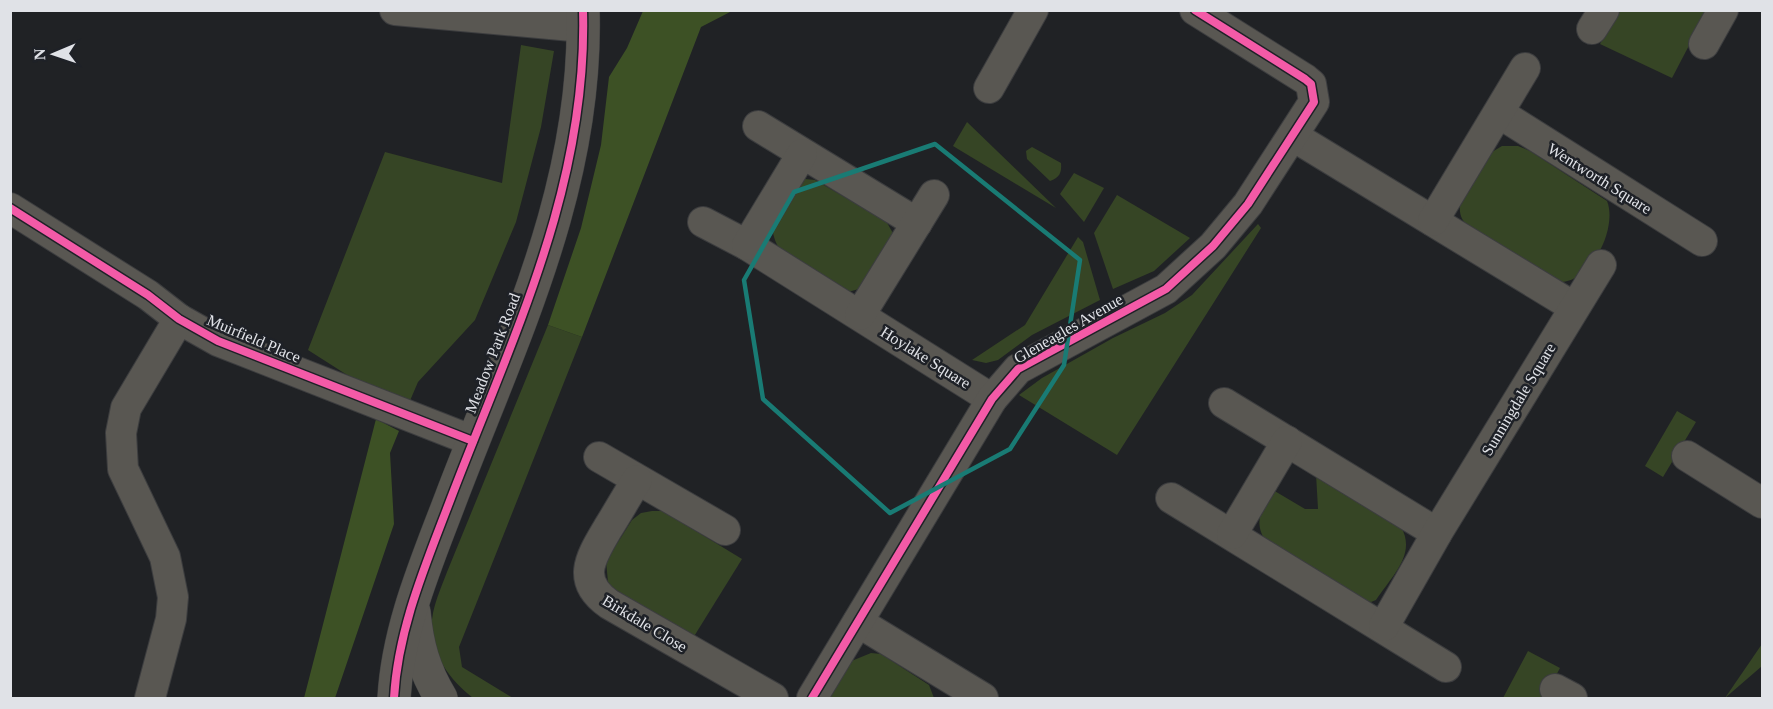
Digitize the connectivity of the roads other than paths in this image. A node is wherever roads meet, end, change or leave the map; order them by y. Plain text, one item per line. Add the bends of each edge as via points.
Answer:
1 (395, 10) edge
2 (1033, 10) edge
3 (1195, 10) edge
4 (1723, 10) edge
5 (583, 19) edge
6 (1704, 44) dead end
7 (1525, 68) dead end
8 (989, 88) dead end
9 (1499, 113) junction
10 (758, 126) dead end
11 (1293, 136) junction
12 (802, 154) junction
13 (934, 195) dead end
14 (10, 208) edge
15 (1433, 221) junction
16 (703, 222) dead end
17 (917, 223) junction
18 (1702, 241) dead end
19 (747, 245) junction
20 (1601, 266) dead end
21 (1574, 308) junction
22 (860, 315) junction
23 (179, 319) junction
24 (992, 399) junction
25 (1224, 403) dead end
26 (473, 441) junction
27 (1287, 441) junction
28 (1687, 456) dead end
29 (599, 457) dead end
30 (637, 480) junction
31 (1171, 498) dead end
32 (1762, 503) edge
33 (725, 530) dead end
34 (1437, 533) junction
35 (1232, 534) junction
36 (413, 599) junction
37 (858, 622) junction
38 (1384, 626) junction
39 (1446, 667) dead end
40 (969, 695) edge
41 (150, 699) edge
42 (394, 699) edge
43 (441, 699) edge
44 (773, 699) edge
45 (812, 699) edge

1 - 5 street
2 - 8 street
3 - 11 street, Gleneagles Avenue via 1311,84 1314,102
4 - 6 street
5 - 26 street, Meadow Park Road via 584,55 571,161 542,259
7 - 9 street
9 - 15 street
9 - 18 street, Wentworth Square
10 - 12 street
11 - 15 street
11 - 24 street, Gleneagles Avenue via 1248,204 1213,246 1166,289 1018,369
12 - 17 street
12 - 19 street
13 - 17 street
14 - 23 street, Muirfield Place via 148,295
15 - 21 street
16 - 19 street, Hoylake Square
17 - 22 street
19 - 22 street, Hoylake Square
20 - 21 street, Sunningdale Square
21 - 34 street, Sunningdale Square
22 - 24 street, Hoylake Square
23 - 26 street, Muirfield Place via 218,341
23 - 41 street via 126,408 121,433 123,469 165,558 173,597
24 - 37 street, Gleneagles Avenue
25 - 27 street
26 - 36 street, Meadow Park Road
27 - 34 street
27 - 35 street
28 - 32 street
29 - 30 street
30 - 33 street
30 - 44 street, Birkdale Close via 591,558 589,578 593,588 609,604
31 - 35 street
34 - 38 street, Sunningdale Square
35 - 38 street
36 - 42 street, Meadow Park Road via 400,644
36 - 43 street, Meadow Park Road via 417,645 427,676
37 - 40 street
37 - 45 street, Gleneagles Avenue
38 - 39 street

